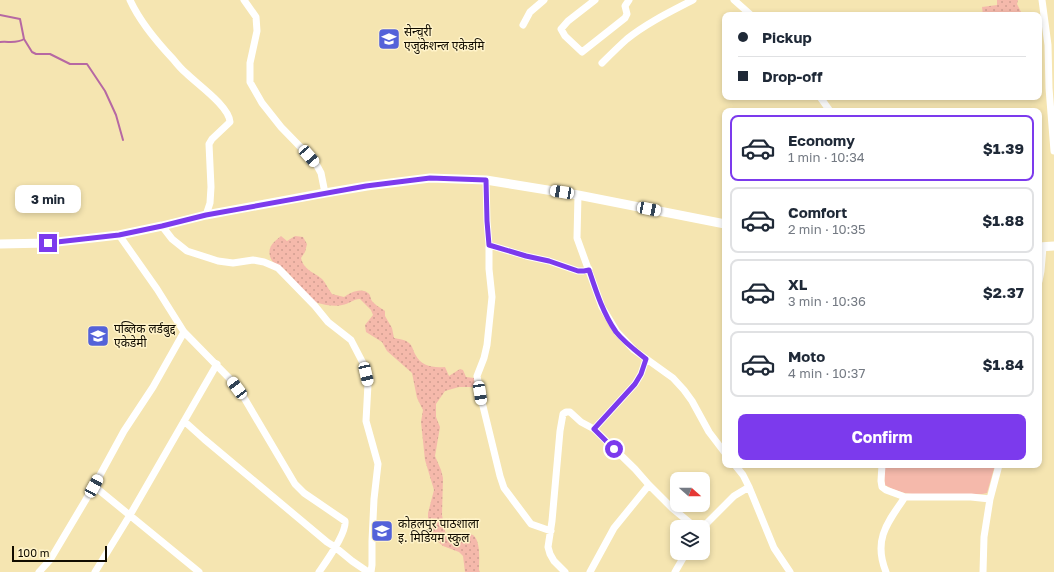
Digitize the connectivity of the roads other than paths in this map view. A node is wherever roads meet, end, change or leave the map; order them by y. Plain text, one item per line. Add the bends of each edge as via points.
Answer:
1 (130, 0) edge
2 (244, 0) edge
3 (544, 0) edge
4 (595, 0) edge
5 (629, 0) edge
6 (693, 0) edge
7 (734, 0) edge
8 (1042, 0) edge
9 (748, 12) edge
10 (523, 26) dead end
11 (1051, 46) edge
12 (602, 63) dead end
13 (1054, 151) edge
14 (486, 180) junction
15 (325, 193) junction
16 (578, 195) junction
17 (206, 215) junction
18 (722, 223) edge
19 (162, 226) junction
20 (119, 235) junction
21 (0, 244) edge
22 (489, 245) junction
23 (1054, 246) edge
24 (1042, 247) edge
25 (589, 270) junction
26 (184, 332) junction
27 (646, 359) junction
28 (217, 364) junction
29 (184, 421) junction
30 (594, 429) junction
31 (722, 449) edge
32 (737, 468) edge
33 (882, 468) edge
34 (998, 468) edge
35 (648, 485) junction
36 (94, 486) junction
37 (749, 487) junction
38 (905, 497) junction
39 (990, 499) junction
40 (130, 515) junction
41 (687, 520) edge
42 (710, 520) edge
43 (551, 531) junction
44 (335, 547) junction
45 (682, 560) edge
46 (39, 572) edge
47 (94, 572) edge
48 (199, 572) edge
49 (320, 572) edge
50 (370, 572) edge
51 (564, 572) edge
52 (590, 572) edge
53 (675, 572) edge
54 (790, 572) edge
55 (886, 572) edge
56 (983, 572) edge

1 - 17 street via 172,58 230,117 230,122 209,144 211,187
2 - 15 street via 256,17 257,31 250,63 250,82 262,103 281,127 315,162 321,173
3 - 10 street via 530,12
4 - 5 street via 561,28 565,36 582,52 625,18 625,6
6 - 12 street via 664,14 627,39
7 - 9 street
8 - 11 street
11 - 13 street via 1049,88
14 - 15 main road via 430,178
14 - 16 main road
14 - 22 street
15 - 17 main road
16 - 18 main road
16 - 25 street via 578,238
17 - 19 main road
19 - 20 main road
19 - 50 street via 172,239 187,251 218,261 233,263 253,260 278,268 328,322 351,340 364,365 368,384 366,421 378,464
20 - 21 main road via 48,243
20 - 26 street
22 - 25 street via 578,271
22 - 43 street via 492,297 487,345 477,376 482,402 504,488 531,524
23 - 24 main road
25 - 27 street via 602,307 617,332
26 - 28 street
26 - 36 street
27 - 30 street via 635,384
27 - 31 street via 673,378 684,390
28 - 29 street
28 - 44 street via 243,396 295,484 345,521
29 - 40 street
29 - 44 street
30 - 35 street
30 - 43 street via 570,412 564,414 560,431
32 - 37 street
33 - 38 street via 882,487
34 - 39 street
35 - 41 street
35 - 52 street via 614,528
36 - 40 street
36 - 46 street via 50,560
37 - 42 street via 734,496
37 - 54 street via 774,548
38 - 39 street
38 - 55 street via 886,526 881,540 881,557
39 - 56 street via 984,537
40 - 47 street
40 - 48 street
43 - 51 street via 548,547 550,554
44 - 49 street
44 - 50 street
45 - 53 street

